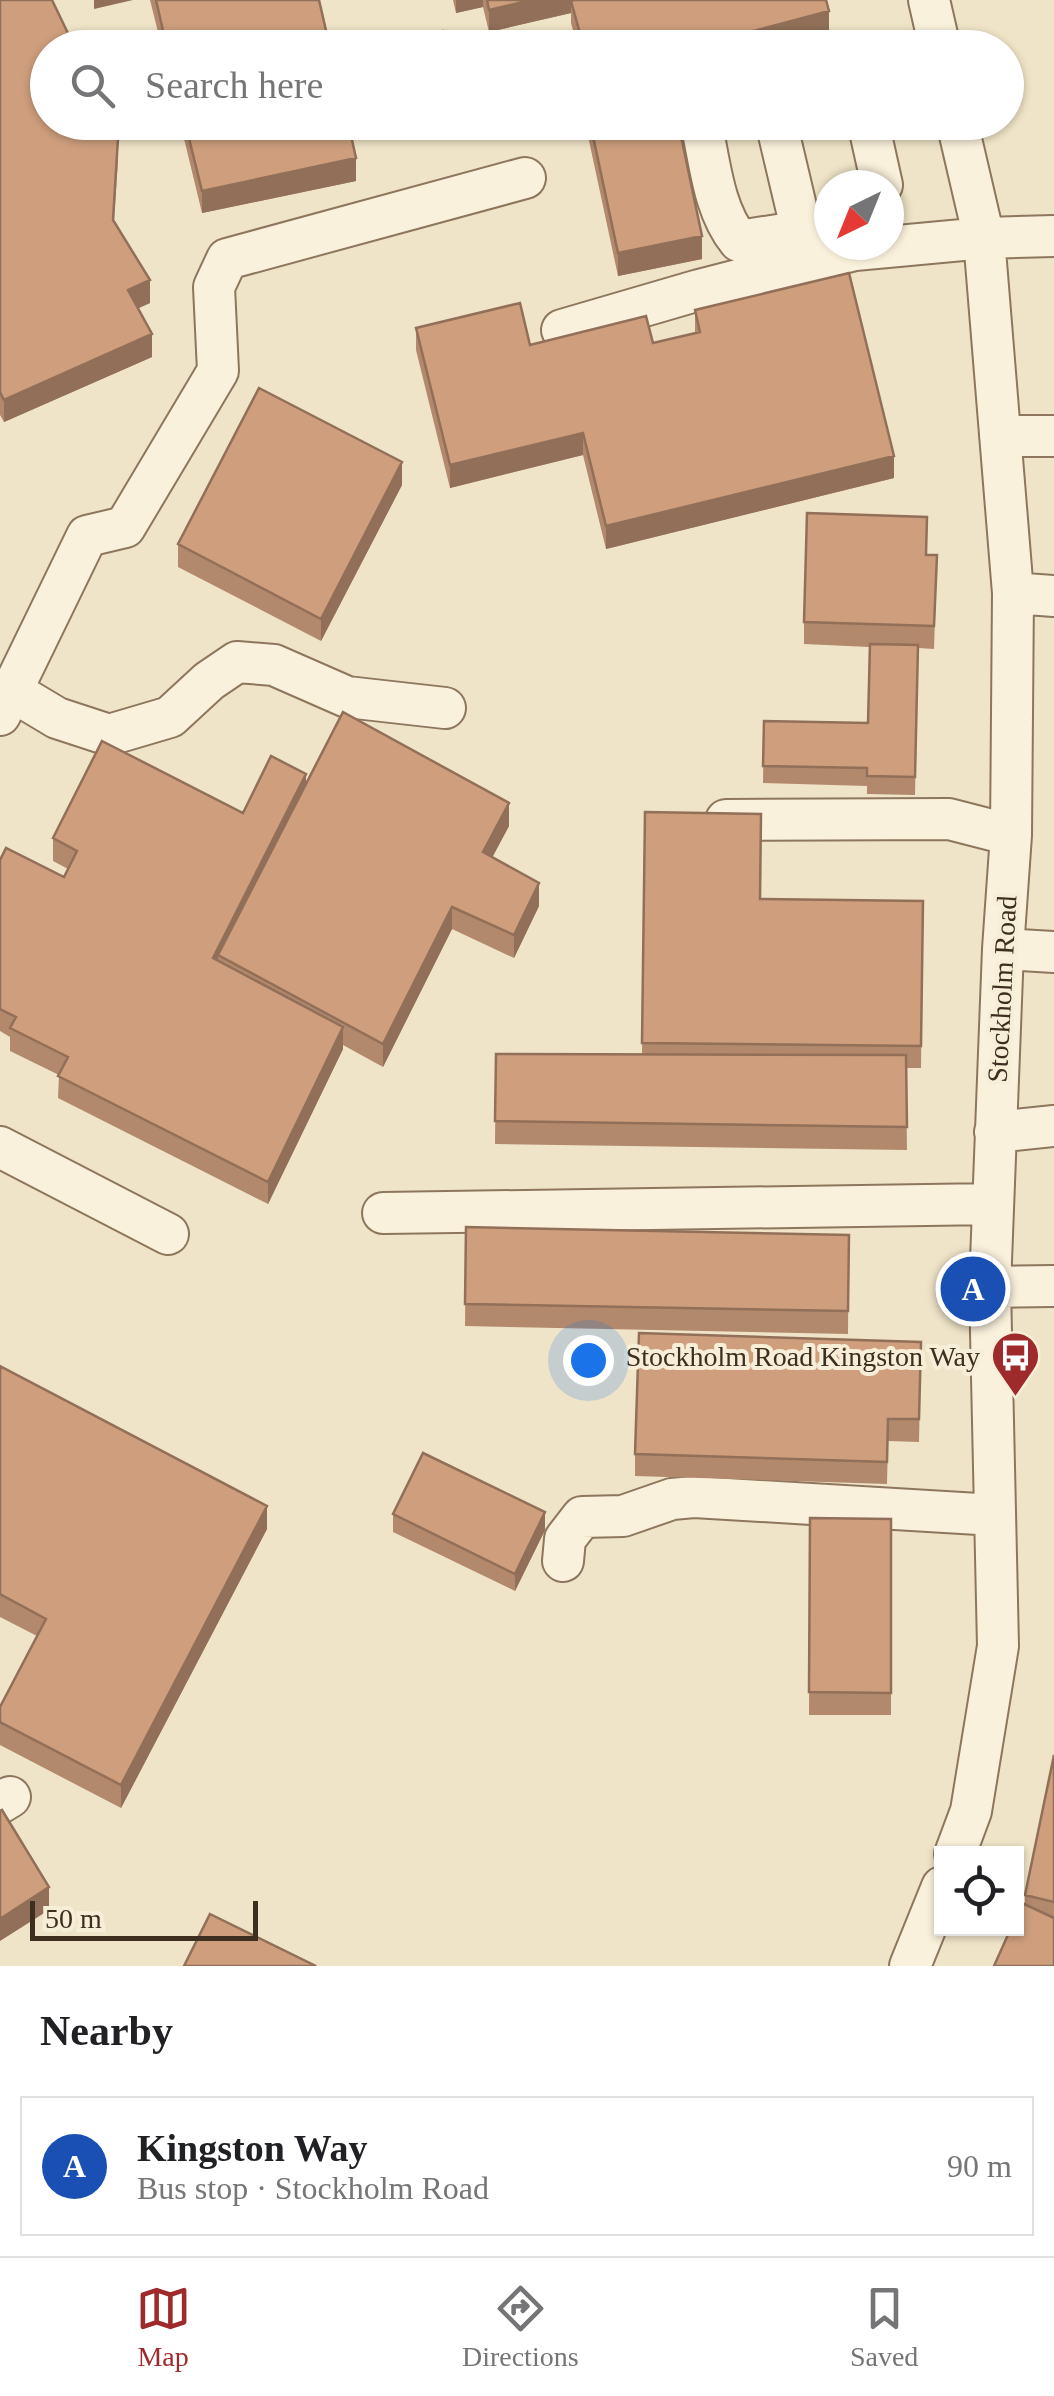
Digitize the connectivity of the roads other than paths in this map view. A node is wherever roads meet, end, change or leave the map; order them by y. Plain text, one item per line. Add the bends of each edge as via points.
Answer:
1 (929, 0) edge
2 (936, 30) edge
3 (705, 140) edge
4 (782, 140) edge
5 (872, 140) edge
6 (961, 140) edge
7 (879, 170) edge
8 (525, 178) dead end
9 (814, 227) edge
10 (814, 230) edge
11 (1054, 236) edge
12 (984, 238) junction
13 (562, 330) dead end
14 (1000, 436) junction
15 (1054, 436) edge
16 (1013, 593) junction
17 (1054, 596) edge
18 (6, 703) edge
19 (445, 708) dead end
20 (726, 820) edge
21 (1011, 835) junction
22 (1003, 950) junction
23 (1054, 952) edge
24 (1054, 1126) edge
25 (995, 1132) junction
26 (0, 1147) edge
27 (992, 1204) junction
28 (383, 1213) dead end
29 (168, 1234) dead end
30 (1054, 1286) edge
31 (990, 1287) junction
32 (996, 1515) junction
33 (563, 1561) dead end
34 (958, 1846) edge
35 (934, 1907) edge
36 (910, 1966) edge

1 - 2 street
3 - 10 street via 718,199 739,241
4 - 9 street
5 - 7 street
6 - 12 street, Stockholm Road
8 - 18 street via 227,259 214,288 218,372 125,527 87,536
11 - 12 street
12 - 13 street via 856,250
12 - 14 street, Stockholm Road
14 - 15 street
14 - 16 street, Stockholm Road
16 - 17 street
16 - 21 street, Stockholm Road
18 - 19 street via 109,735 170,717 236,662 274,665 347,697
20 - 21 street via 949,819
21 - 22 street, Stockholm Road
22 - 23 street
22 - 25 street, Stockholm Road
24 - 25 street
25 - 27 street, Stockholm Road
26 - 29 street
27 - 28 street
27 - 31 street, Stockholm Road
30 - 31 street
31 - 32 street, Stockholm Road
32 - 33 street via 672,1498 623,1516 582,1517 565,1539
32 - 34 street, Stockholm Road via 998,1646 972,1811
35 - 36 street

